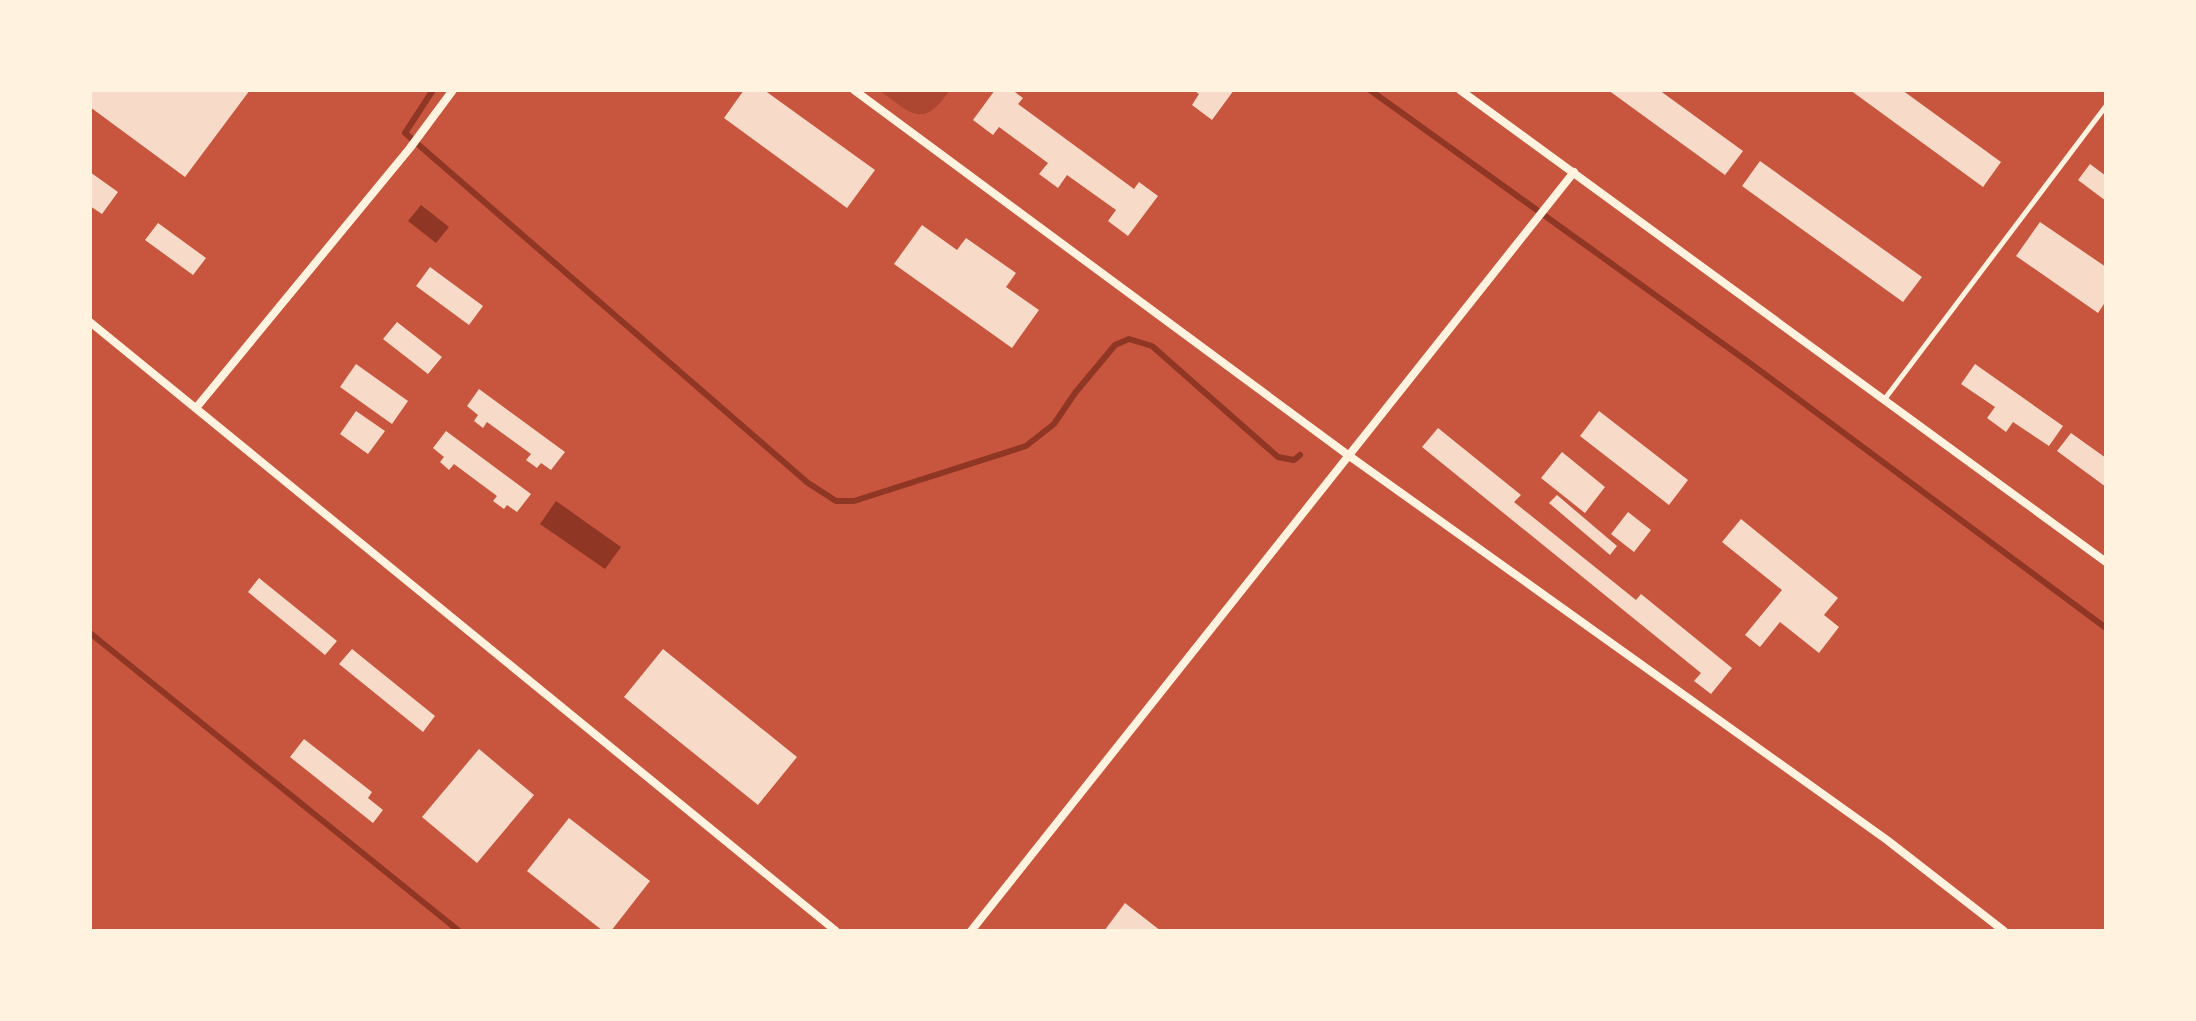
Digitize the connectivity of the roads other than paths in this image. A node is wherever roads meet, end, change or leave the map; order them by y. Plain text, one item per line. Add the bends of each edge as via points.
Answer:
1 (453, 90) edge
2 (854, 90) edge
3 (1460, 90) edge
4 (2106, 106) edge
5 (1574, 172) junction
6 (90, 322) edge
7 (1884, 400) junction
8 (196, 408) junction
9 (1348, 455) junction
10 (2106, 562) edge
11 (836, 931) edge
12 (971, 931) edge
13 (2004, 931) edge

1 - 8 street
2 - 9 street
3 - 5 street
4 - 7 lane
5 - 7 street
5 - 9 street
6 - 8 street
7 - 10 street
8 - 11 street
9 - 12 street
9 - 13 street via 1887,840

